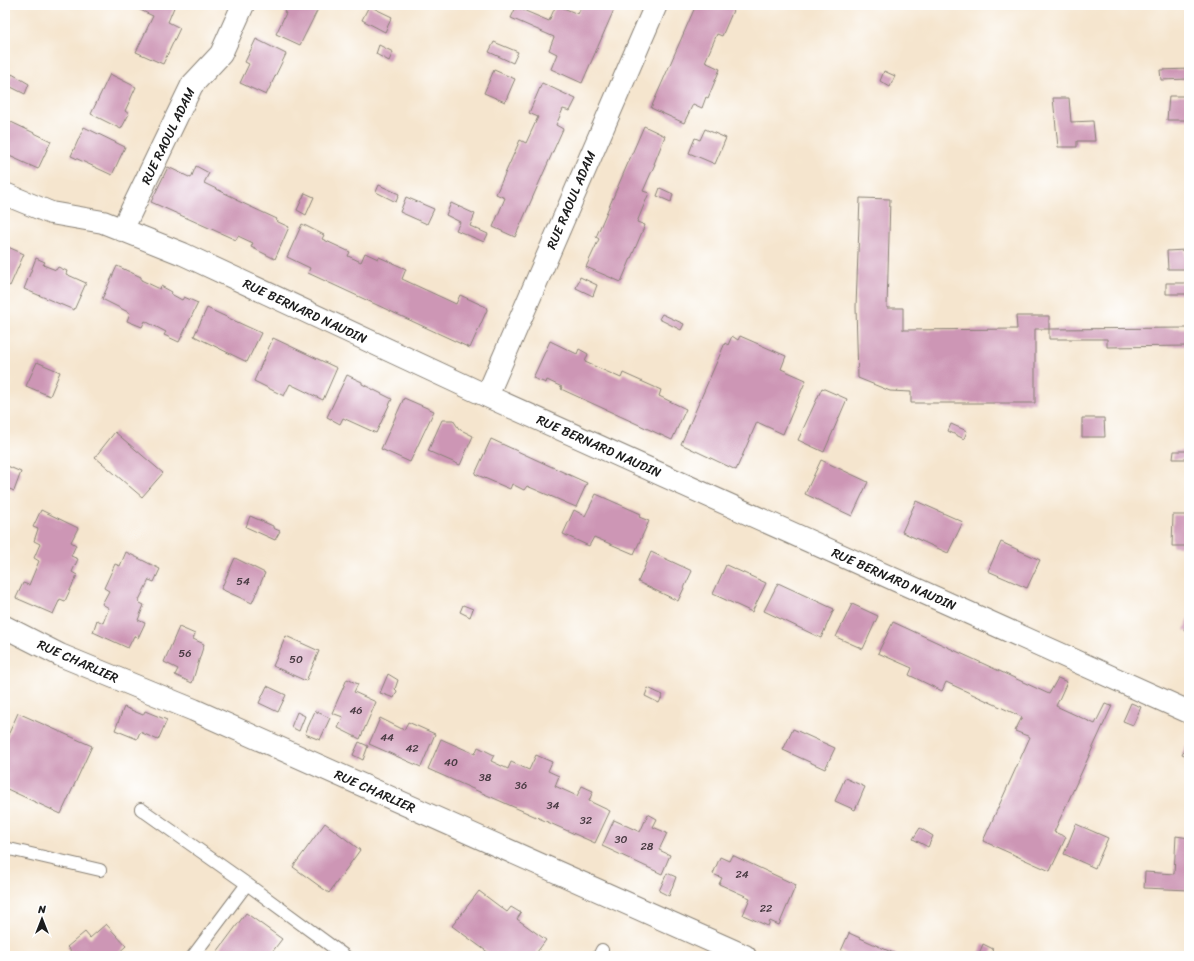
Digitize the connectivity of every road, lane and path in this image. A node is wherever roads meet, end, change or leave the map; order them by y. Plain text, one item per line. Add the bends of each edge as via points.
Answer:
1 (243, 5) edge
2 (656, 5) edge
3 (5, 194) edge
4 (122, 230) junction
5 (487, 396) junction
6 (5, 627) edge
7 (1189, 712) edge
8 (141, 809) dead end
9 (5, 848) edge
10 (100, 870) dead end
11 (247, 884) junction
12 (193, 956) edge
13 (345, 956) edge
14 (745, 956) edge

1 - 4 street, RUE RAOUL ADAM via 220,54 192,85
2 - 5 street, RUE RAOUL ADAM
3 - 4 street, RUE BERNARD NAUDIN via 51,213 103,222
4 - 5 street, RUE BERNARD NAUDIN via 183,254
5 - 7 street, RUE BERNARD NAUDIN
6 - 14 street, RUE CHARLIER via 60,655 194,710
8 - 11 lane
9 - 10 lane
11 - 12 lane
11 - 13 lane

